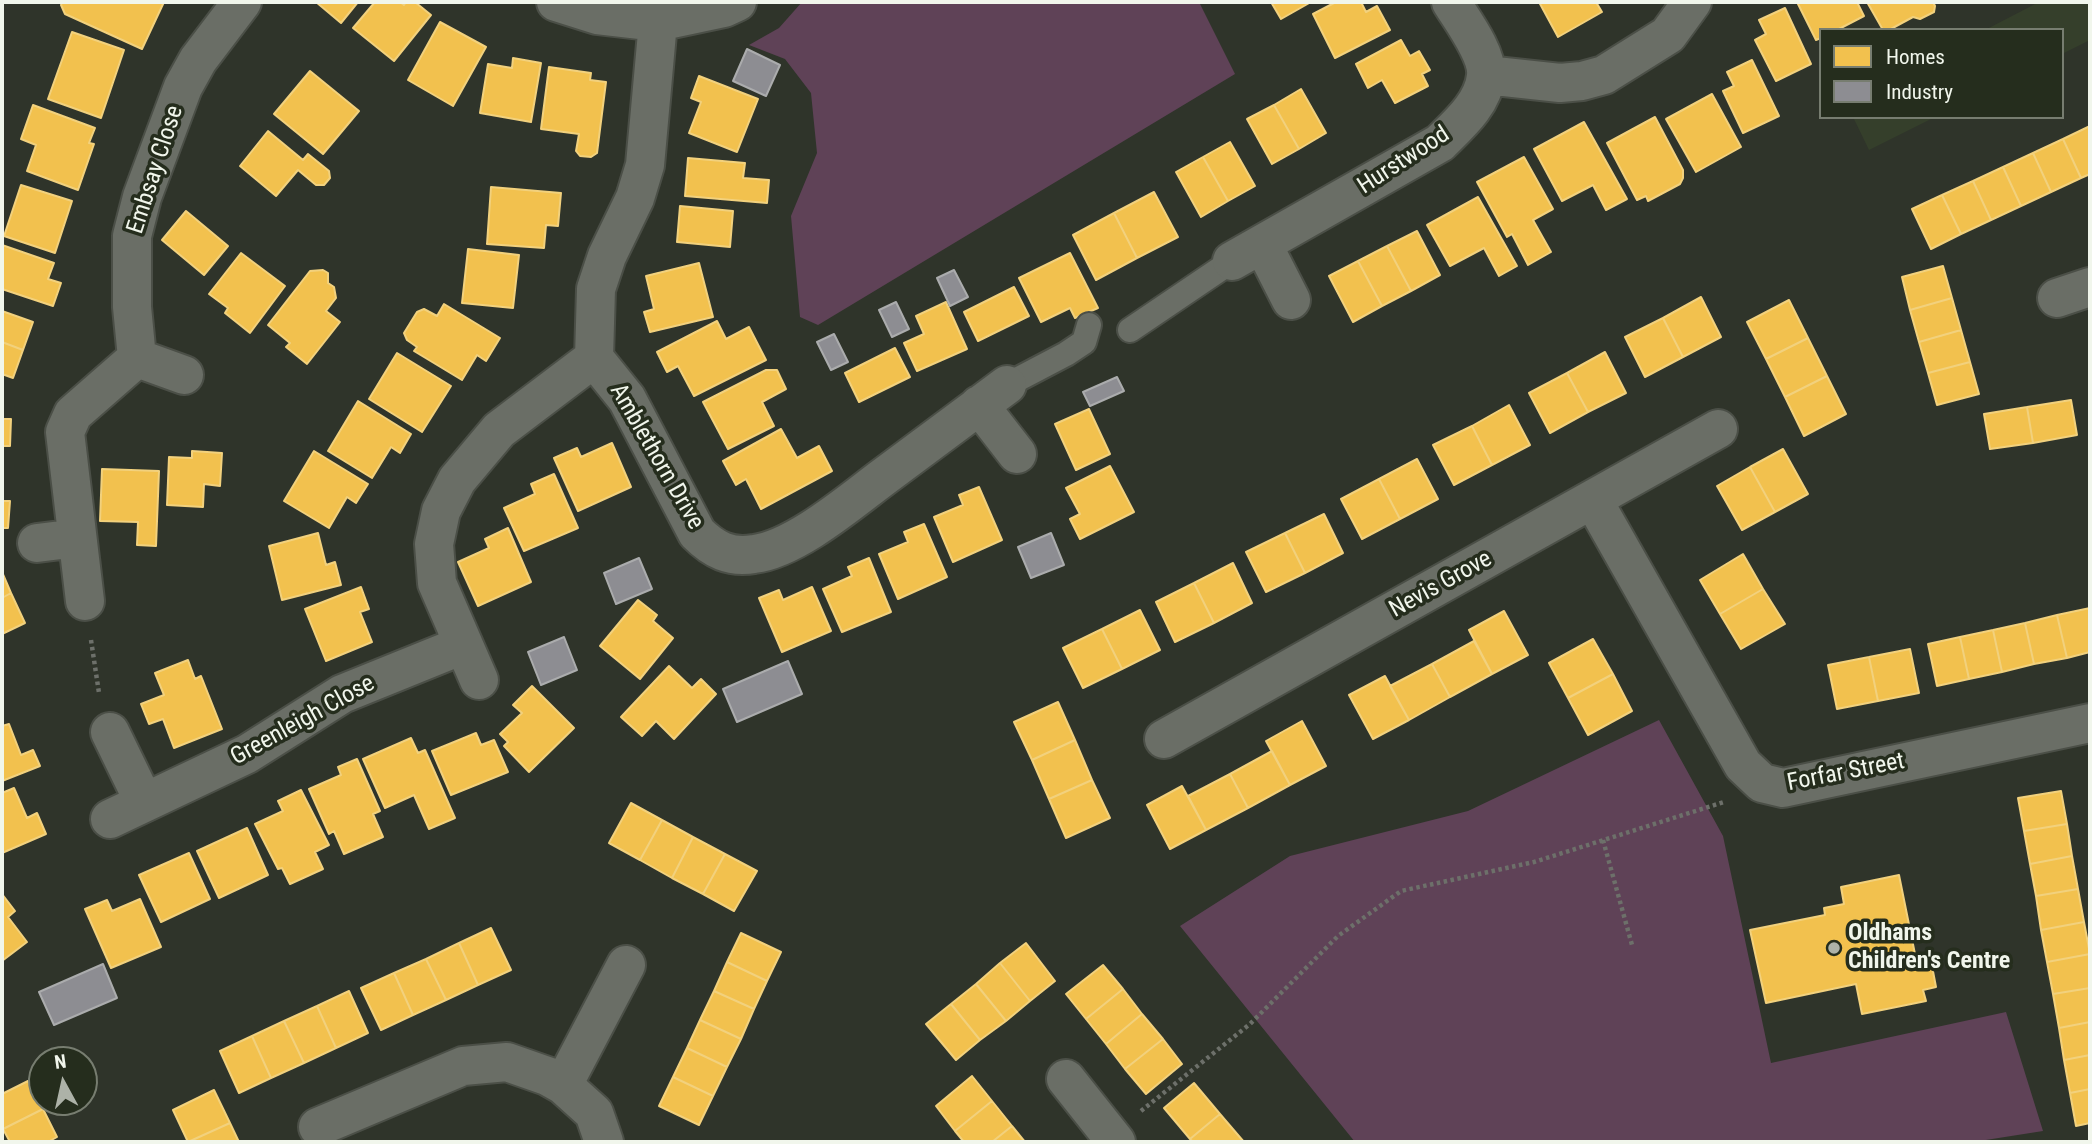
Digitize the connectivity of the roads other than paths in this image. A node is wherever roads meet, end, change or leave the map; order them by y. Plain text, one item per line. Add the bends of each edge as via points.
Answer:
1 (242, 2) edge
2 (556, 2) edge
3 (737, 2) edge
4 (1451, 2) edge
5 (1692, 2) edge
6 (658, 22) junction
7 (1486, 75) junction
8 (1248, 253) junction
9 (1292, 300) dead end
10 (1089, 325) dead end
11 (1130, 330) dead end
12 (137, 358) junction
13 (594, 358) junction
14 (184, 375) dead end
15 (993, 395) junction
16 (1718, 429) dead end
17 (1017, 454) dead end
18 (1593, 499) junction
19 (78, 538) junction
20 (37, 543) dead end
21 (85, 601) road end
22 (463, 645) junction
23 (479, 680) dead end
24 (2090, 723) edge
25 (110, 732) road end
26 (1164, 740) dead end
27 (144, 802) junction
28 (110, 819) dead end
29 (626, 965) dead end
30 (1066, 1079) dead end
31 (563, 1086) junction
32 (318, 1127) dead end
33 (1113, 1139) edge
34 (604, 1142) edge

1 - 12 street, Embsay Close via 183,87 142,197 132,236
2 - 6 street via 597,15
3 - 6 street
4 - 7 street via 1480,51
5 - 7 street via 1668,35 1604,75 1560,83
6 - 13 street, Amblethorn Drive via 645,165 596,289
7 - 8 street, Hurstwood via 1466,118 1440,143
8 - 9 street
8 - 11 lane
10 - 15 lane via 1084,342
12 - 14 street
12 - 19 street via 73,414 65,432
13 - 15 street, Amblethorn Drive via 627,399 697,533 712,548 734,555 782,545 824,522
13 - 22 street via 499,430 457,480 441,511 434,544 437,583
15 - 17 street
16 - 18 street, Nevis Grove
18 - 24 street, Forfar Street via 1744,765 1762,783 1783,788
18 - 26 street, Nevis Grove
19 - 20 street
19 - 21 street
22 - 23 street
22 - 27 street, Greenleigh Close via 342,694 247,754
25 - 27 street
27 - 28 street, Greenleigh Close
29 - 31 street
30 - 33 street
31 - 32 street via 507,1062 463,1066
31 - 34 street via 594,1113

